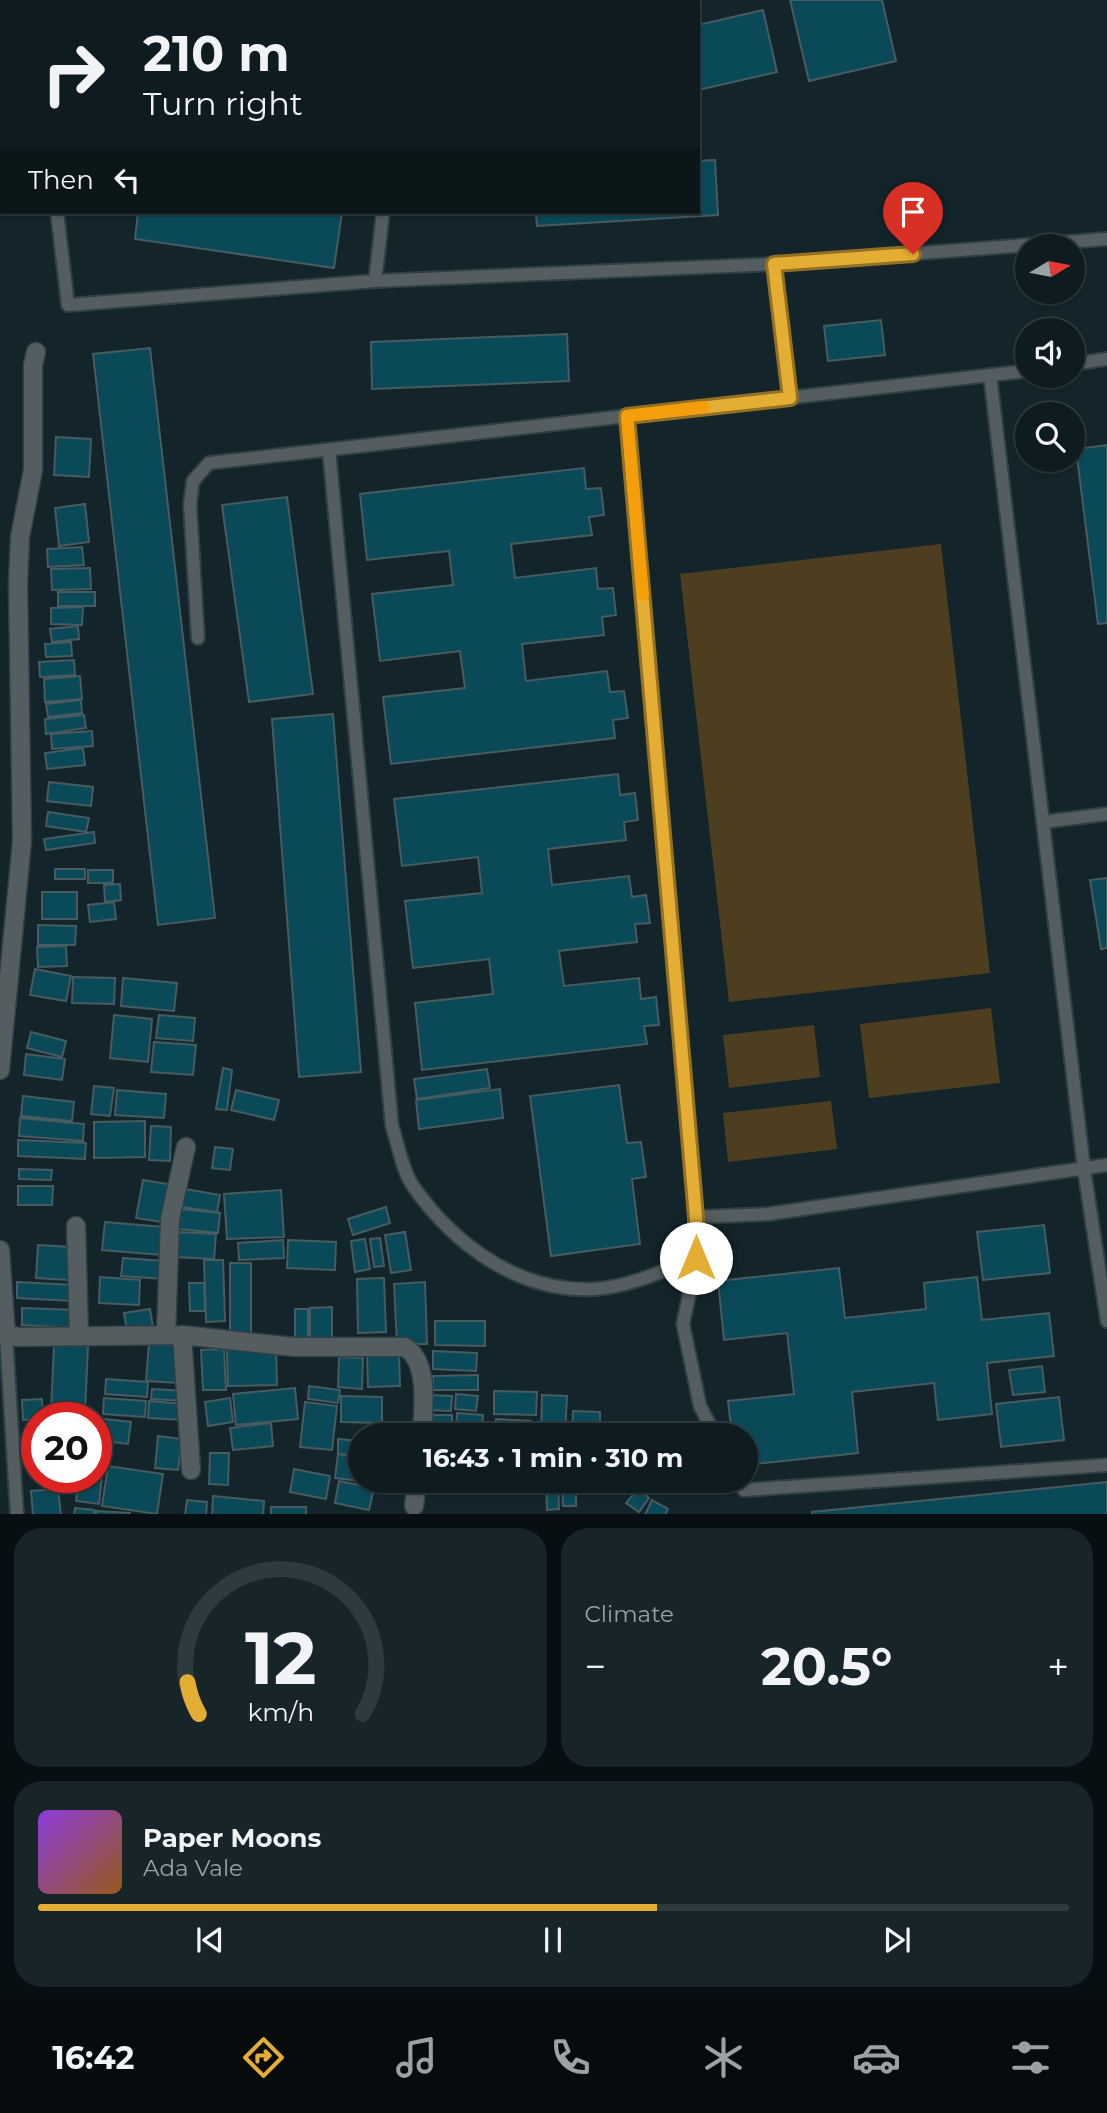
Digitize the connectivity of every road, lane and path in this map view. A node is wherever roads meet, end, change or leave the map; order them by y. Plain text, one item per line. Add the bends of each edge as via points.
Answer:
1 (57, 214) edge
2 (383, 214) edge
3 (1107, 239) edge
4 (774, 264) junction
5 (375, 281) junction
6 (36, 352) dead end
7 (1107, 359) edge
8 (1085, 362) edge
9 (1015, 372) edge
10 (990, 375) junction
11 (790, 398) junction
12 (627, 416) junction
13 (329, 450) junction
14 (198, 638) dead end
15 (1107, 814) edge
16 (1043, 822) junction
17 (0, 1070) edge
18 (187, 1147) dead end
19 (1107, 1166) edge
20 (1084, 1169) junction
21 (696, 1217) junction
22 (76, 1226) dead end
23 (0, 1250) edge
24 (696, 1258) junction
25 (1107, 1321) edge
26 (9, 1335) edge
27 (174, 1335) junction
28 (79, 1336) junction
29 (422, 1423) edge
30 (709, 1423) edge
31 (1107, 1465) edge
32 (191, 1470) dead end
33 (758, 1489) edge
34 (416, 1493) edge
35 (414, 1506) dead end
36 (17, 1514) edge

1 - 5 lane via 68,305
2 - 5 lane
3 - 4 lane
4 - 5 lane
4 - 11 lane
6 - 17 street via 33,470 20,537 18,584 22,841
7 - 8 lane
9 - 10 lane
10 - 11 lane
10 - 16 lane
11 - 12 lane
12 - 13 lane
12 - 21 lane
13 - 14 lane via 209,463 193,481 190,505
13 - 24 lane via 392,1126 412,1184 457,1236 513,1276 547,1287 596,1289
15 - 16 lane
16 - 20 lane
18 - 27 street via 170,1219
19 - 20 lane
20 - 21 lane via 768,1214
20 - 25 lane
21 - 24 lane
22 - 28 street
23 - 26 street
24 - 30 lane via 683,1324 700,1406
26 - 28 street
26 - 36 lane
27 - 28 street
27 - 29 street via 294,1347 405,1348 413,1352 421,1367
27 - 32 street
31 - 33 lane
34 - 35 street

